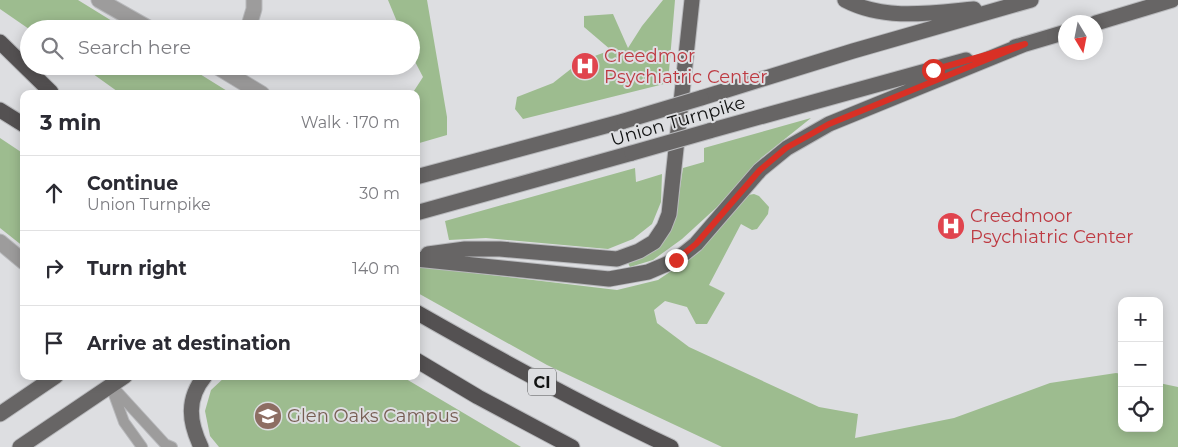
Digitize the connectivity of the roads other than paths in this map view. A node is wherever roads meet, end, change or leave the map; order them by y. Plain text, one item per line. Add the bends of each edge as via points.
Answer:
1 (99, 0) edge
2 (254, 0) edge
3 (692, 0) edge
4 (845, 0) edge
5 (1031, 0) edge
6 (1172, 0) edge
7 (1008, 7) junction
8 (134, 20) edge
9 (251, 20) edge
10 (1103, 21) edge
11 (1058, 34) edge
12 (0, 42) edge
13 (1025, 44) junction
14 (0, 57) edge
15 (20, 62) edge
16 (20, 71) edge
17 (26, 75) edge
18 (34, 75) edge
19 (232, 75) edge
20 (48, 90) edge
21 (49, 90) edge
22 (256, 90) edge
23 (0, 110) edge
24 (20, 122) edge
25 (0, 123) edge
26 (20, 132) edge
27 (420, 176) edge
28 (420, 212) edge
29 (0, 242) edge
30 (420, 256) edge
31 (420, 257) edge
32 (20, 259) edge
33 (420, 314) edge
34 (420, 362) edge
35 (50, 380) edge
36 (203, 380) edge
37 (108, 381) edge
38 (478, 397) junction
39 (0, 414) edge
40 (20, 447) edge
41 (142, 447) edge
42 (172, 447) edge
43 (201, 447) edge
44 (563, 447) edge
45 (572, 447) edge
46 (670, 447) edge

1 - 8 street
2 - 9 street
3 - 30 main road via 669,214 654,242 617,259 500,249 465,249
4 - 7 main road via 860,8 905,14
5 - 7 main road, Union Turnpike
6 - 10 main road
7 - 27 main road, Union Turnpike, bridge via 853,50 624,121
11 - 13 main road, Union Turnpike
12 - 15 highway
13 - 28 main road, Union Turnpike, bridge
13 - 31 main road via 829,124 786,148 760,170 696,244 676,260 648,272 609,279
14 - 16 highway
17 - 20 highway
18 - 21 highway
19 - 22 street
23 - 24 highway
25 - 26 highway
29 - 32 street
33 - 46 highway, CI
34 - 38 highway, CI
35 - 39 main road
36 - 43 main road via 191,399 192,421
37 - 40 main road
37 - 41 lane via 124,422
37 - 42 lane
38 - 44 highway
38 - 45 highway, CI

